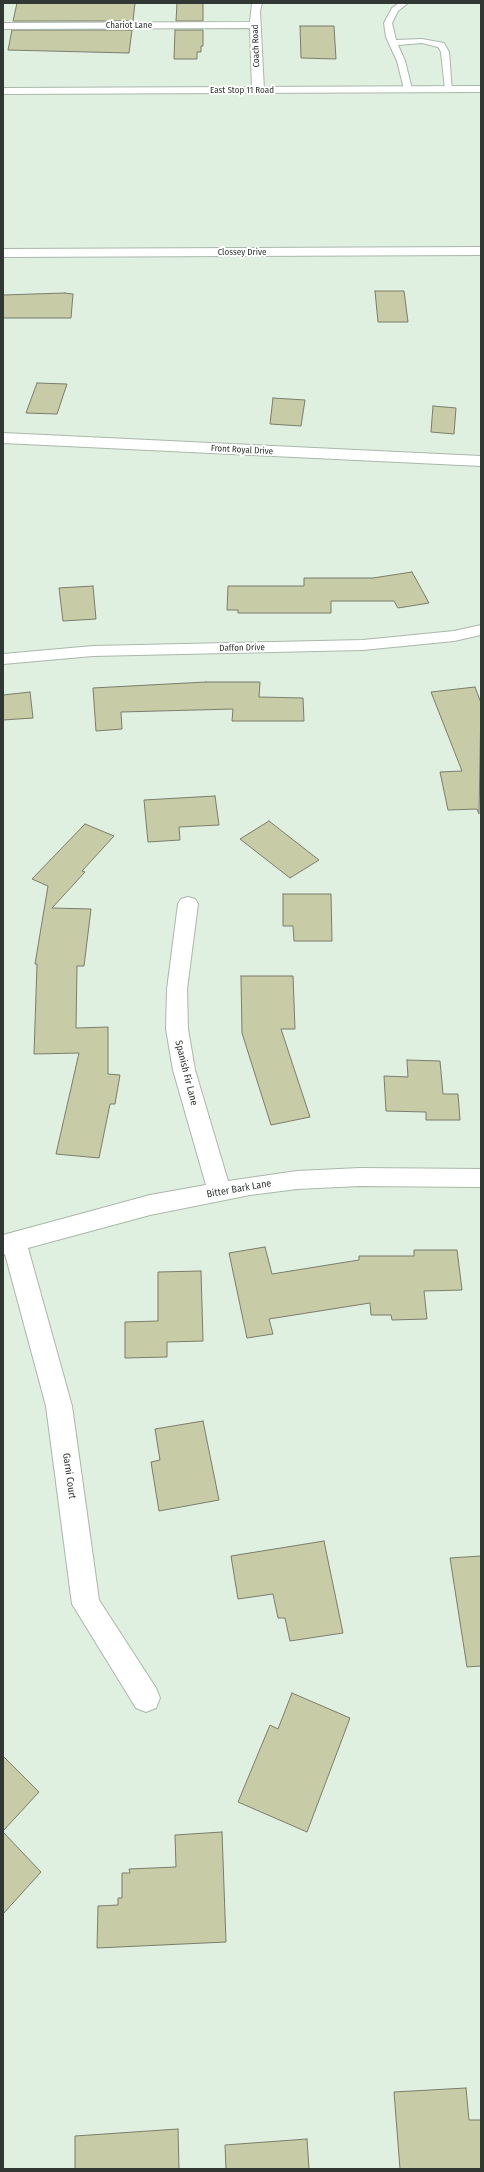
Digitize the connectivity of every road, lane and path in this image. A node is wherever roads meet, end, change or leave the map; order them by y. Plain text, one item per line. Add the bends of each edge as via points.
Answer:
1 (257, 3) edge
2 (404, 3) edge
3 (256, 25) junction
4 (3, 26) edge
5 (393, 43) junction
6 (408, 89) junction
7 (449, 89) junction
8 (481, 89) edge
9 (258, 90) junction
10 (3, 91) edge
11 (481, 251) edge
12 (3, 253) edge
13 (3, 438) edge
14 (481, 461) edge
15 (481, 630) edge
16 (3, 659) edge
17 (188, 904) dead end
18 (481, 1178) edge
19 (219, 1191) junction
20 (8, 1244) edge
21 (146, 1698) dead end

1 - 3 street, Coach Road
2 - 5 lane via 395,10 388,23
3 - 4 street, Chariot Lane
3 - 9 street, Coach Road
5 - 6 lane via 401,61
5 - 7 lane via 422,41 440,45 445,52
6 - 7 street, East Stop 11 Road
6 - 9 street, East Stop 11 Road
7 - 8 street, East Stop 11 Road
9 - 10 street, East Stop 11 Road
11 - 12 street, Clossey Drive
13 - 14 street, Front Royal Drive
15 - 16 street, Daffon Drive via 454,636 363,645 93,651
17 - 19 street, Spanish Fir Lane via 177,989 177,1029 184,1070
18 - 19 street, Bitter Bark Lane via 360,1177 297,1180
19 - 20 street, Bitter Bark Lane via 150,1204
20 - 21 street, Garni Court via 60,1406 86,1604

